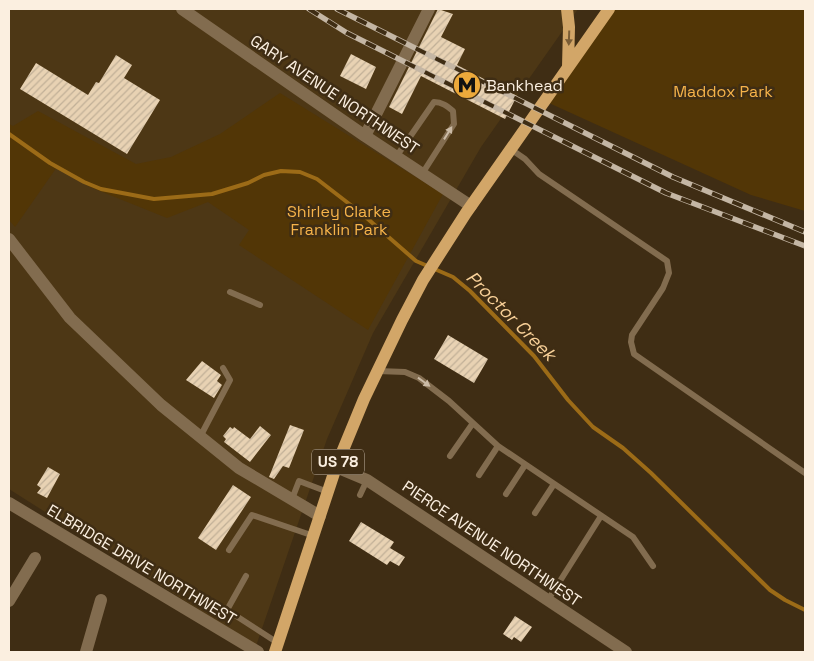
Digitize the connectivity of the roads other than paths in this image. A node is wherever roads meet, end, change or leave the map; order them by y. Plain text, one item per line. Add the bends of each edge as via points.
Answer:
1 (182, 9) edge
2 (429, 9) edge
3 (567, 9) edge
4 (609, 9) edge
5 (568, 67) junction
6 (365, 136) junction
7 (512, 150) junction
8 (396, 157) junction
9 (422, 174) junction
10 (471, 206) junction
11 (9, 239) edge
12 (230, 292) dead end
13 (260, 305) dead end
14 (223, 368) dead end
15 (378, 371) junction
16 (473, 423) junction
17 (200, 437) junction
18 (498, 446) junction
19 (450, 456) dead end
20 (525, 465) junction
21 (336, 467) junction
22 (805, 473) edge
23 (479, 475) dead end
24 (366, 480) junction
25 (554, 484) junction
26 (328, 492) junction
27 (506, 494) dead end
28 (360, 495) dead end
29 (292, 499) junction
30 (9, 503) edge
31 (535, 513) dead end
32 (320, 516) junction
33 (601, 516) junction
34 (314, 536) junction
35 (229, 550) dead end
36 (35, 558) dead end
37 (653, 566) dead end
38 (246, 576) dead end
39 (101, 600) dead end
40 (548, 600) junction
41 (9, 601) edge
42 (277, 648) edge
43 (86, 652) edge
44 (258, 652) edge
45 (626, 652) edge

1 - 6 street, GARY AVENUE NORTHWEST
2 - 6 street
3 -> 5 main road
4 - 5 main road, US 78
5 - 7 main road, US 78
6 - 8 street, GARY AVENUE NORTHWEST
7 - 10 main road, US 78
7 - 22 lane via 539,174 667,261 670,273 663,288 632,335 634,354
8 - 9 street, GARY AVENUE NORTHWEST
9 -> 8 lane via 454,124 453,111 449,107 434,102
9 - 10 street, GARY AVENUE NORTHWEST
10 - 15 main road, US 78 via 423,280
11 - 17 street via 70,318 161,405
12 - 13 lane
14 - 17 lane via 230,380
15 -> 16 lane via 405,372 419,378
15 - 21 main road, US 78
16 - 18 lane
16 - 19 lane
17 - 29 street via 239,468
18 - 20 lane
18 - 23 lane
20 - 25 lane
20 - 27 lane
21 - 24 street, PIERCE AVENUE NORTHWEST
21 - 26 main road, US 78
24 - 28 lane
24 - 40 street, PIERCE AVENUE NORTHWEST
25 - 31 lane
25 - 33 lane
26 - 29 lane via 299,481
26 - 32 main road, US 78
29 - 32 street
30 - 44 street, ELBRIDGE DRIVE NORTHWEST
32 - 34 main road, US 78
33 - 37 lane via 633,537
33 - 40 lane
34 - 35 lane via 252,515
34 - 42 main road, US 78
36 - 41 street
38 - 42 lane via 227,610
39 - 43 street
40 - 45 street, PIERCE AVENUE NORTHWEST

